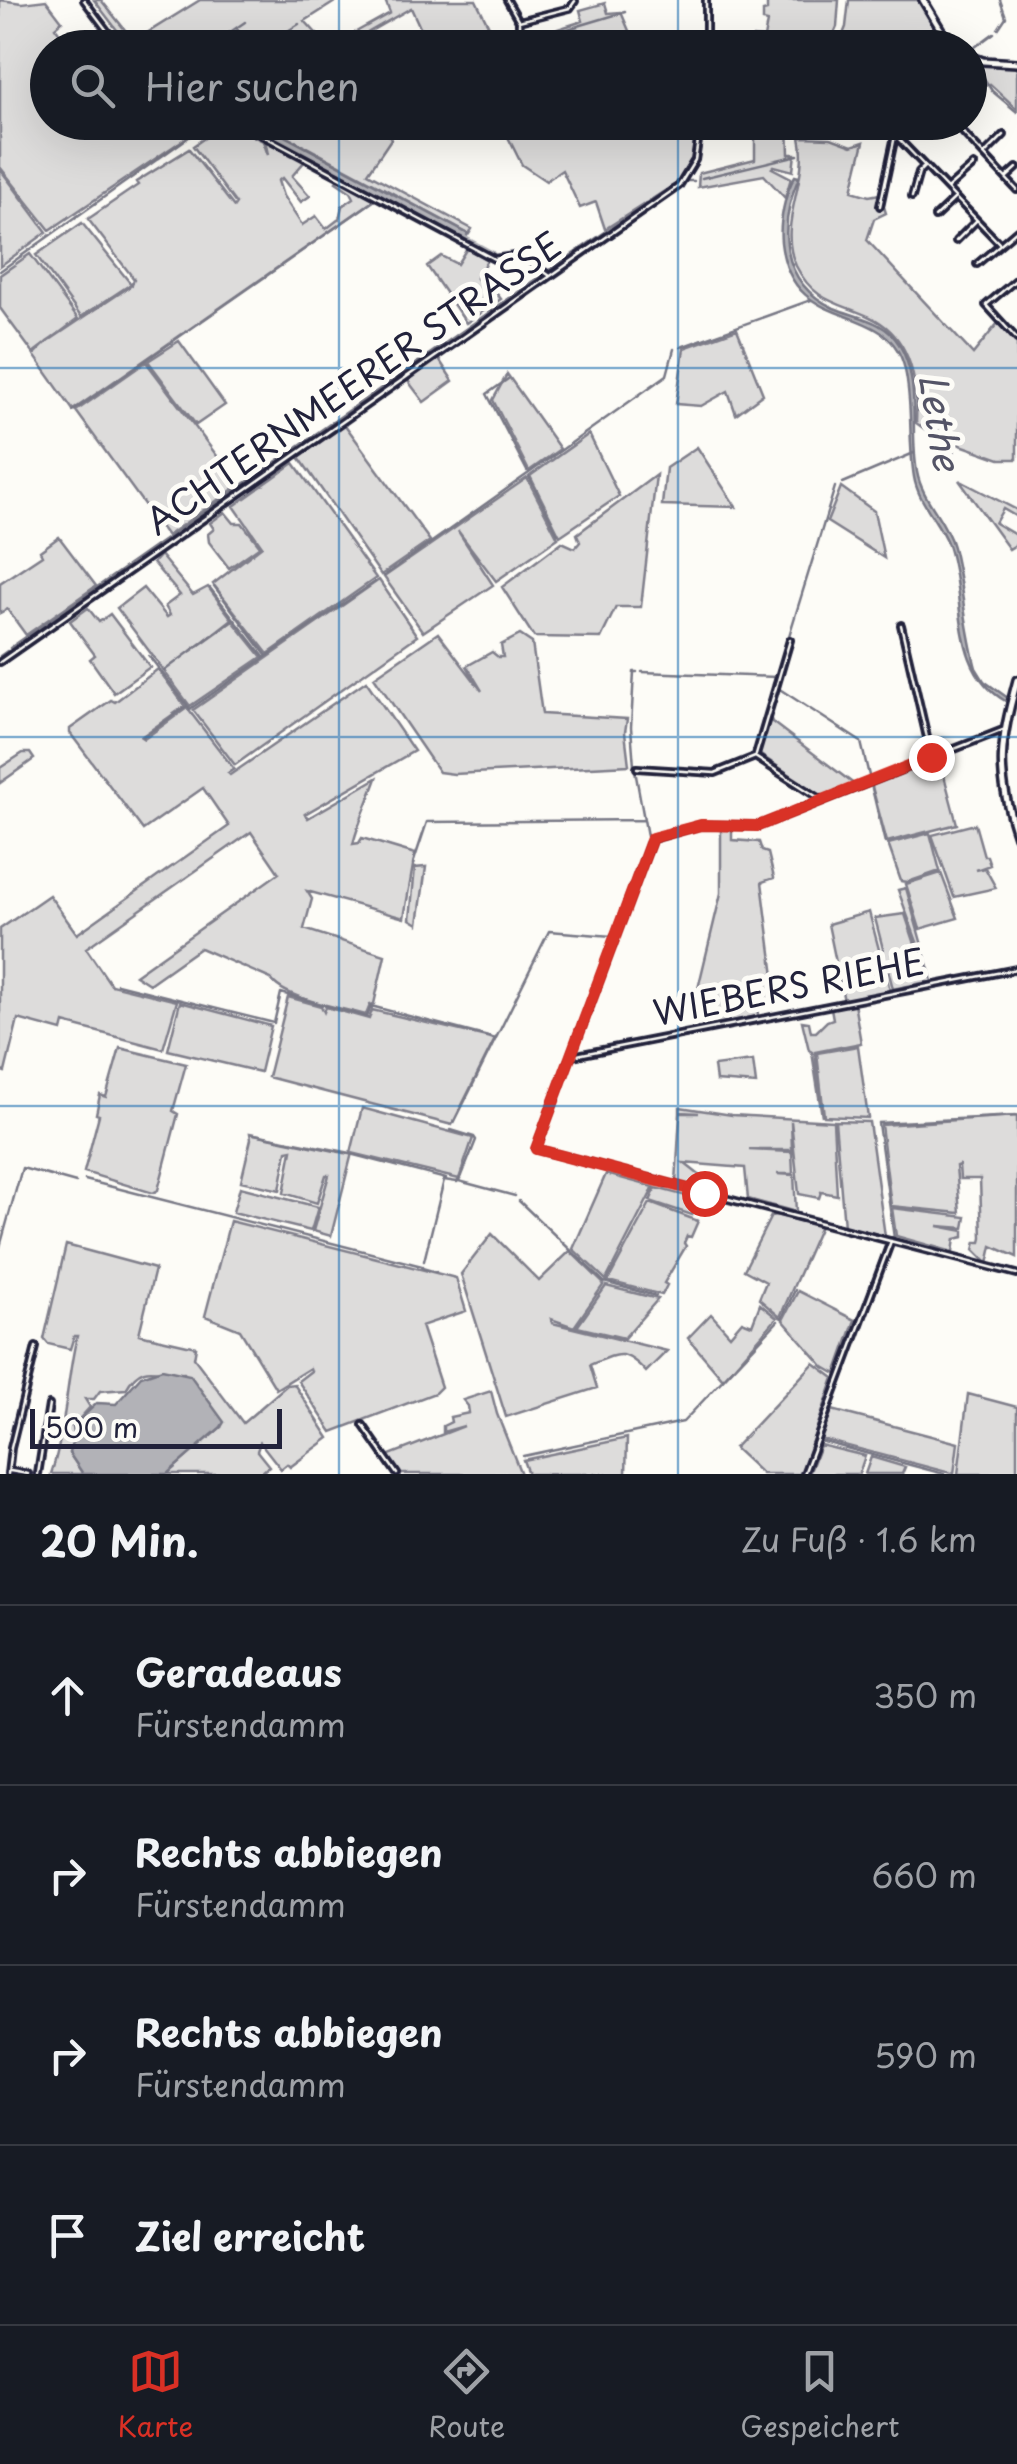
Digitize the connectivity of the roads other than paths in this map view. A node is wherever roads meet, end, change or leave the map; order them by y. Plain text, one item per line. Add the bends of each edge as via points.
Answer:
1 (84, 0) edge
2 (507, 0) edge
3 (706, 0) edge
4 (923, 0) edge
5 (575, 1) edge
6 (519, 21) junction
7 (106, 30) edge
8 (519, 30) edge
9 (706, 30) edge
10 (941, 30) edge
11 (987, 62) edge
12 (1017, 63) edge
13 (1004, 135) dead end
14 (271, 140) edge
15 (699, 140) edge
16 (895, 140) edge
17 (900, 140) edge
18 (970, 140) edge
19 (984, 155) junction
20 (974, 165) dead end
21 (925, 166) junction
22 (1017, 168) edge
23 (1006, 178) junction
24 (947, 189) junction
25 (1017, 190) edge
26 (912, 197) dead end
27 (955, 198) junction
28 (880, 206) dead end
29 (935, 216) dead end
30 (977, 220) junction
31 (1017, 230) edge
32 (956, 241) dead end
33 (1000, 244) junction
34 (976, 264) dead end
35 (550, 277) junction
36 (1017, 278) edge
37 (1017, 339) edge
38 (901, 626) dead end
39 (790, 640) dead end
40 (0, 662) edge
41 (1017, 680) edge
42 (1004, 730) junction
43 (755, 757) junction
44 (931, 757) junction
45 (637, 768) dead end
46 (823, 801) junction
47 (1017, 836) edge
48 (1017, 969) edge
49 (571, 1056) junction
50 (891, 1241) junction
51 (1017, 1274) edge
52 (36, 1348) dead end
53 (49, 1406) dead end
54 (363, 1425) dead end
55 (9, 1472) edge
56 (28, 1474) edge
57 (38, 1474) edge
58 (396, 1474) edge
59 (804, 1474) edge

1 - 7 street
2 - 6 street
3 - 9 street
4 - 10 street
5 - 6 street
6 - 8 street
11 - 12 street
13 - 19 street
14 - 35 street via 494,259 521,256
15 - 35 street, ACHTERNMEERER STRASSE via 696,160 679,186
16 - 28 street
17 - 21 street
18 - 19 street
19 - 23 street
20 - 24 street
21 - 24 street
21 - 26 street
22 - 23 street
23 - 25 street
24 - 27 street
27 - 29 street
27 - 30 street
30 - 32 street
30 - 33 street
31 - 33 street
33 - 34 street
35 - 40 street, ACHTERNMEERER STRASSE
36 - 37 street via 986,305
38 - 44 street
39 - 43 street
41 - 42 street
42 - 44 street
42 - 47 street via 1001,782
43 - 45 street via 715,773
43 - 46 street
44 - 46 street
46 - 49 street via 758,826 701,825 652,838
48 - 49 street, WIEBERS RIEHE
49 - 50 street via 536,1149
50 - 51 street
50 - 59 street
52 - 55 street
53 - 57 street
54 - 58 street
55 - 56 street

